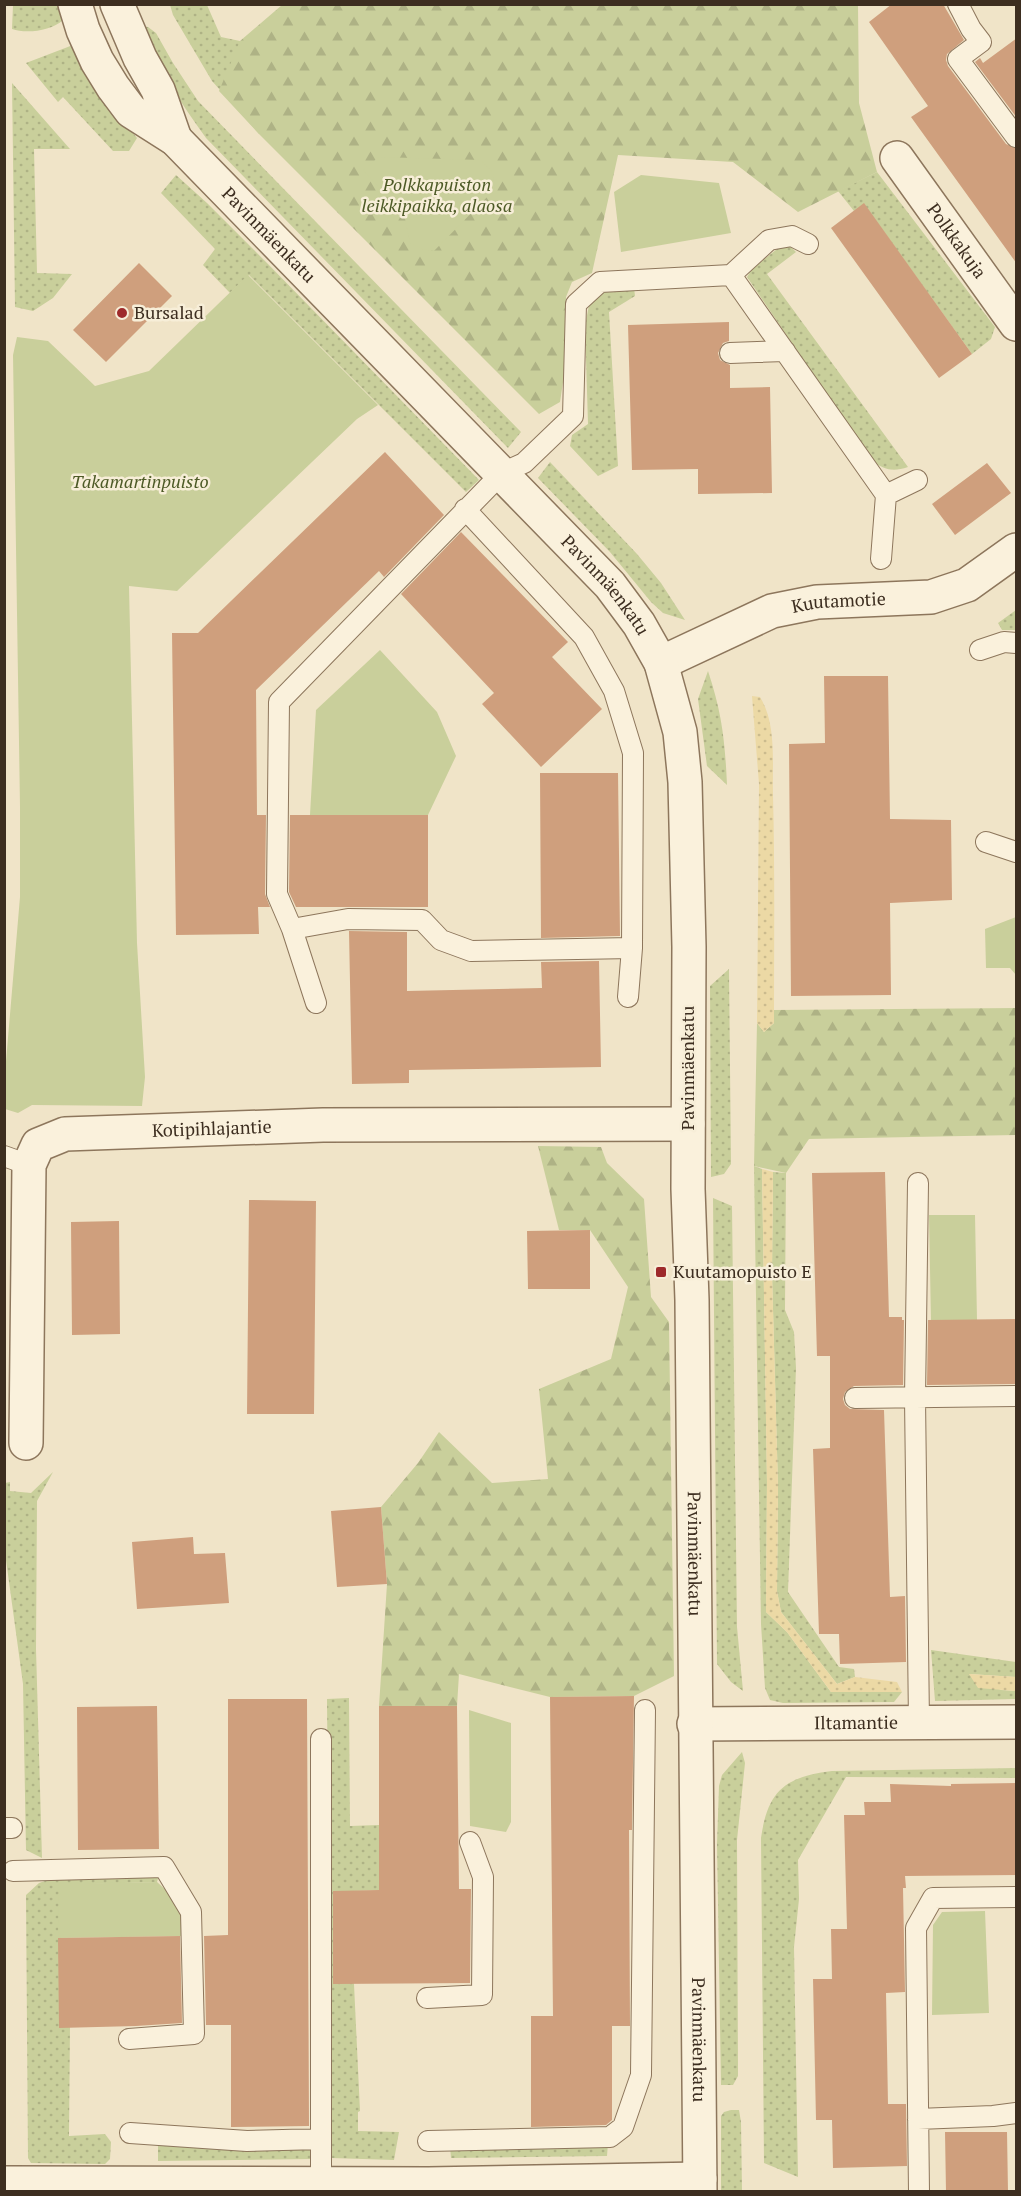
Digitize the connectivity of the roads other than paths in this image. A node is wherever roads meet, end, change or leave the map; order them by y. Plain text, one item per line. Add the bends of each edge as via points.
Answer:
1 (75, 4) edge
2 (117, 4) edge
3 (958, 4) edge
4 (1017, 137) edge
5 (175, 139) junction
6 (897, 158) dead end
7 (808, 244) dead end
8 (730, 275) junction
9 (1015, 318) edge
10 (785, 351) junction
11 (730, 353) dead end
12 (502, 473) junction
13 (917, 480) dead end
14 (886, 495) junction
15 (465, 509) junction
16 (1017, 550) edge
17 (881, 559) dead end
18 (1017, 643) edge
19 (980, 650) dead end
20 (661, 663) junction
21 (986, 842) dead end
22 (1017, 852) edge
23 (292, 929) junction
24 (632, 948) junction
25 (628, 997) dead end
26 (316, 1003) dead end
27 (688, 1124) junction
28 (17, 1160) edge
29 (918, 1183) dead end
30 (1017, 1396) edge
31 (855, 1398) dead end
32 (915, 1398) junction
33 (26, 1443) dead end
34 (645, 1710) dead end
35 (1017, 1722) edge
36 (694, 1724) junction
37 (919, 1724) junction
38 (321, 1740) dead end
39 (470, 1842) dead end
40 (13, 1871) dead end
41 (1017, 1897) edge
42 (427, 1998) dead end
43 (129, 2038) dead end
44 (1017, 2113) edge
45 (918, 2119) junction
46 (130, 2133) dead end
47 (321, 2139) junction
48 (428, 2141) dead end
49 (4, 2183) edge
50 (321, 2184) junction
51 (700, 2185) edge
52 (919, 2192) edge

1 - 5 street, Pavinmäenkatu via 82,30 113,87 131,111
2 - 5 street, Pavinmäenkatu via 158,90
3 - 4 lane via 981,42 958,58
5 - 12 street, Pavinmäenkatu
6 - 9 street, Polkkakuja
7 - 8 lane via 792,236 769,240
8 - 10 lane
8 - 12 lane via 600,282 576,304 573,416 524,463
10 - 11 lane
10 - 14 lane
12 - 15 lane
12 - 20 street, Pavinmäenkatu via 610,585
13 - 14 lane
14 - 17 lane
15 - 23 lane via 279,702 277,894
15 - 24 lane via 585,637 614,691 633,753
16 - 20 street, Kuutamotie via 968,585 931,597 817,602 772,611
18 - 19 lane via 1004,642
20 - 27 street, Pavinmäenkatu via 680,732 685,782
21 - 22 lane
23 - 24 lane via 348,919 422,920 441,940 471,951
23 - 26 lane
24 - 25 lane
27 - 28 street, Kotipihlajantie via 323,1125 65,1134 38,1145
27 - 36 street, Pavinmäenkatu
28 - 33 street, Kotipihlajantie
29 - 32 lane
30 - 32 lane
31 - 32 lane
32 - 37 lane
34 - 48 lane via 641,2074 622,2127 610,2137
35 - 37 street, Iltamantie
36 - 37 street, Iltamantie
36 - 51 street, Pavinmäenkatu
38 - 47 lane
39 - 42 lane via 483,1877 482,1995
40 - 43 lane via 165,1867 190,1912 194,2034
41 - 45 lane via 933,1899 916,1928
44 - 45 lane
45 - 52 lane
46 - 47 lane via 247,2141
47 - 50 lane
49 - 50 street
50 - 51 street

